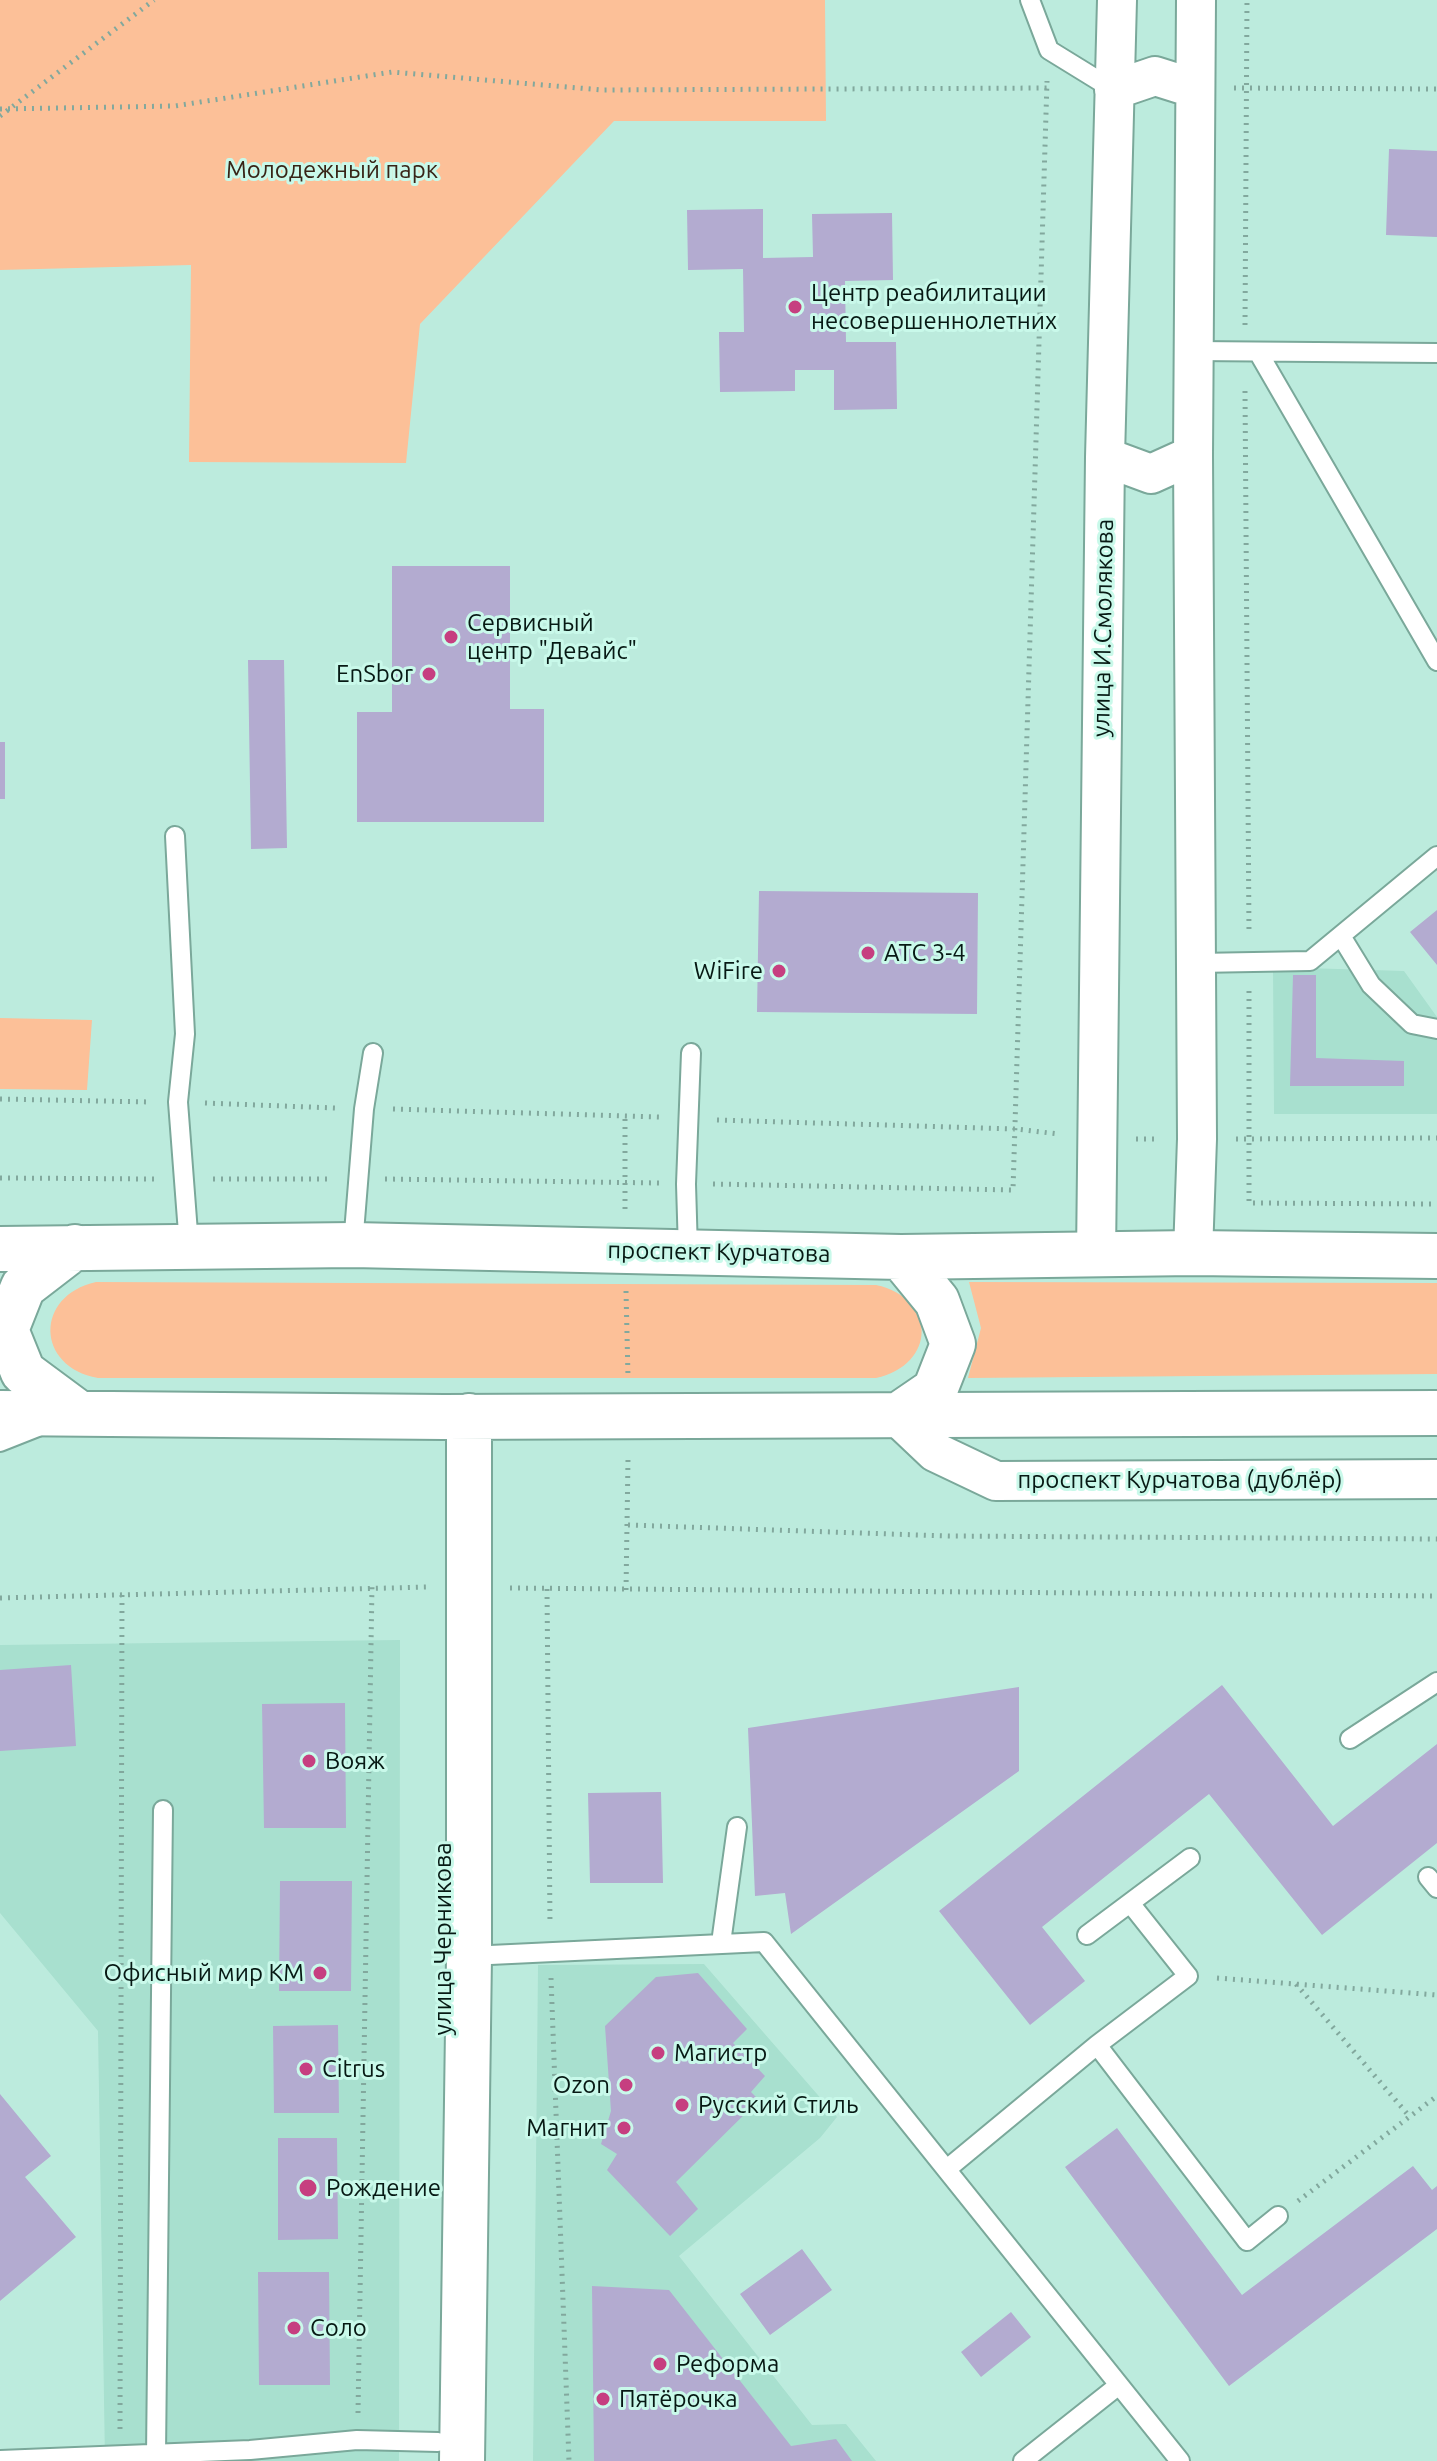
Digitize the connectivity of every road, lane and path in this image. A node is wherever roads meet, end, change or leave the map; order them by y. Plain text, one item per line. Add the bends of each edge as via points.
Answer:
1 (154, 0) edge
2 (1030, 0) edge
3 (1117, 0) edge
4 (1196, 0) edge
5 (1247, 0) edge
6 (1049, 50) junction
7 (1046, 88) junction
8 (1193, 88) junction
9 (1247, 88) junction
10 (1437, 89) edge
11 (1114, 90) junction
12 (0, 109) edge
13 (8, 109) junction
14 (0, 116) edge
15 (1194, 351) junction
16 (1252, 352) junction
17 (1437, 353) edge
18 (1193, 455) junction
19 (1105, 457) junction
20 (1437, 661) edge
21 (175, 836) dead end
22 (1437, 856) edge
23 (1341, 936) junction
24 (1249, 962) junction
25 (1197, 963) junction
26 (1437, 1029) edge
27 (373, 1053) dead end
28 (691, 1053) dead end
29 (0, 1099) edge
30 (178, 1102) junction
31 (364, 1109) junction
32 (625, 1115) junction
33 (688, 1119) junction
34 (1017, 1129) junction
35 (1437, 1138) edge
36 (1097, 1139) junction
37 (1197, 1139) junction
38 (1250, 1139) junction
39 (0, 1178) edge
40 (184, 1179) junction
41 (357, 1179) junction
42 (625, 1183) junction
43 (686, 1184) junction
44 (1437, 1204) edge
45 (353, 1245) junction
46 (189, 1246) junction
47 (75, 1247) junction
48 (0, 1249) edge
49 (625, 1250) junction
50 (688, 1251) junction
51 (1193, 1253) junction
52 (1096, 1256) junction
53 (1437, 1256) edge
54 (901, 1257) junction
55 (77, 1412) junction
56 (0, 1413) edge
57 (1437, 1413) edge
58 (629, 1414) junction
59 (456, 1416) junction
60 (897, 1416) junction
61 (0, 1442) edge
62 (1437, 1479) edge
63 (628, 1525) junction
64 (1437, 1539) edge
65 (372, 1586) junction
66 (456, 1587) junction
67 (547, 1589) junction
68 (626, 1590) junction
69 (122, 1594) junction
70 (1437, 1596) edge
71 (0, 1598) edge
72 (1437, 1682) edge
73 (1350, 1739) dead end
74 (163, 1810) dead end
75 (737, 1827) dead end
76 (1190, 1858) dead end
77 (1130, 1903) junction
78 (1087, 1935) dead end
79 (721, 1943) junction
80 (550, 1952) junction
81 (469, 1956) junction
82 (1188, 1976) junction
83 (1296, 1984) junction
84 (1437, 1995) edge
85 (1097, 2045) junction
86 (1437, 2096) edge
87 (1410, 2117) junction
88 (947, 2169) junction
89 (1278, 2216) joint
90 (1119, 2385) junction
91 (357, 2440) junction
92 (156, 2454) junction
93 (120, 2455) junction
94 (446, 2455) edge
95 (0, 2460) edge
96 (569, 2461) edge
97 (1023, 2461) edge
98 (1180, 2461) edge

1 - 13 path
2 - 6 lane
3 - 11 street, улица И.Смолякова
4 - 8 street
5 - 9 path
6 - 7 path
6 - 11 lane
7 - 11 path
7 - 13 path via 602,90 392,72 175,106
7 - 34 path
8 - 9 path
8 - 11 street via 1155,76
8 - 15 street
9 - 10 path
9 - 16 path
11 - 19 street, улица И.Смолякова
12 - 13 path
13 - 14 path
15 - 16 lane
15 - 18 street
16 - 17 lane
16 - 20 lane
16 - 24 path
18 - 19 street via 1151,474
18 - 25 street
19 - 36 street, улица И.Смолякова
21 - 30 lane via 185,1034
22 - 23 lane
23 - 24 lane via 1310,961
23 - 26 lane via 1371,985 1412,1024
24 - 25 lane
24 - 38 path
25 - 37 street
27 - 31 lane
28 - 33 lane
29 - 30 path
30 - 31 path
30 - 40 lane
31 - 32 path
31 - 41 lane
32 - 33 path
32 - 42 path
33 - 34 path
33 - 43 lane
34 - 36 path
34 - 43 path via 1013,1190
35 - 38 path
36 - 37 path
36 - 52 street, улица И.Смолякова
37 - 38 path
37 - 51 street
38 - 44 path via 1249,1203
39 - 40 path
40 - 41 path
40 - 46 lane
41 - 42 path
41 - 45 lane
42 - 43 path
42 - 49 path
43 - 50 lane
45 - 46 main road, проспект Курчатова
45 - 49 main road, проспект Курчатова
46 - 47 main road, проспект Курчатова
47 - 48 main road, проспект Курчатова
47 - 55 main road via 23,1287 6,1330 23,1372
49 - 50 main road, проспект Курчатова
49 - 58 path
50 - 54 main road, проспект Курчатова
51 - 52 main road, проспект Курчатова
51 - 53 main road, проспект Курчатова
52 - 54 main road, проспект Курчатова
54 - 60 main road via 937,1301 953,1344 935,1390
55 - 56 main road
55 - 59 main road
55 - 61 lane
57 - 60 main road
58 - 59 main road
58 - 60 main road
58 - 63 path
59 - 66 main road, улица Черникова
60 - 62 street, проспект Курчатова (дублёр) via 935,1452 996,1481
63 - 64 path via 948,1536
63 - 68 path
65 - 66 path
65 - 69 path
65 - 91 path
66 - 67 path
66 - 81 main road, улица Черникова
66 - 94 main road, улица Черникова
67 - 68 path
67 - 80 path
68 - 70 path
69 - 71 path
69 - 93 path
72 - 73 lane
74 - 92 lane
75 - 79 lane
76 - 77 lane
77 - 78 lane
77 - 82 lane
79 - 80 lane
79 - 88 lane via 764,1942
80 - 81 lane
80 - 96 path
81 - 94 main road, улица Черникова
82 - 83 path
82 - 85 lane
83 - 84 path
83 - 87 path
85 - 88 lane
85 - 89 lane via 1247,2241
86 - 87 path
87 - 89 path
88 - 90 lane
90 - 97 lane
90 - 98 lane
91 - 92 lane
91 - 94 lane
92 - 93 lane
93 - 95 lane

